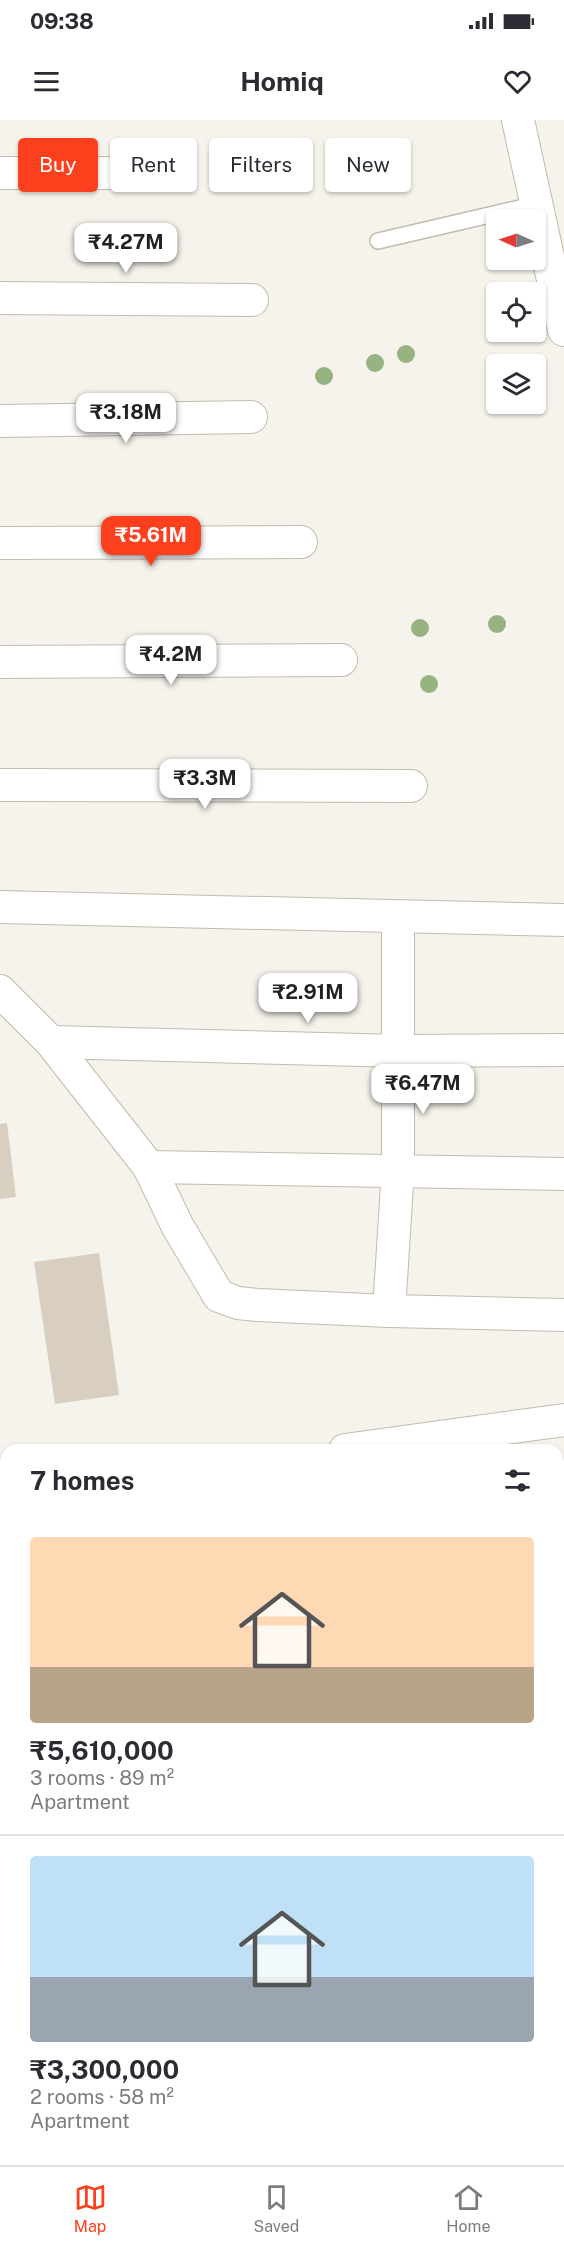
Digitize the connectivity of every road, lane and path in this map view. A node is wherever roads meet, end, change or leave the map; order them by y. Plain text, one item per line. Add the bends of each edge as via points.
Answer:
1 (518, 120) edge
2 (0, 173) edge
3 (110, 173) edge
4 (537, 204) junction
5 (378, 241) dead end
6 (0, 298) edge
7 (252, 300) dead end
8 (564, 330) edge
9 (251, 417) dead end
10 (0, 422) edge
11 (301, 542) dead end
12 (0, 543) edge
13 (341, 660) dead end
14 (0, 662) edge
15 (0, 785) edge
16 (411, 786) dead end
17 (0, 907) edge
18 (398, 918) junction
19 (564, 920) edge
20 (0, 991) edge
21 (51, 1042) junction
22 (564, 1050) edge
23 (399, 1051) junction
24 (149, 1167) junction
25 (398, 1169) junction
26 (564, 1174) edge
27 (389, 1311) junction
28 (564, 1315) edge
29 (564, 1420) edge
30 (389, 1444) edge

1 - 4 street
2 - 3 street
4 - 5 lane
4 - 8 street
6 - 7 street
9 - 10 street
11 - 12 street
13 - 14 street
15 - 16 street
17 - 18 street
18 - 19 street
18 - 23 street
20 - 21 street
21 - 23 street
21 - 24 street
22 - 23 street
23 - 25 street
24 - 25 street
24 - 27 street via 178,1227 219,1296 237,1303
25 - 26 street
25 - 27 street
27 - 28 street
29 - 30 street

